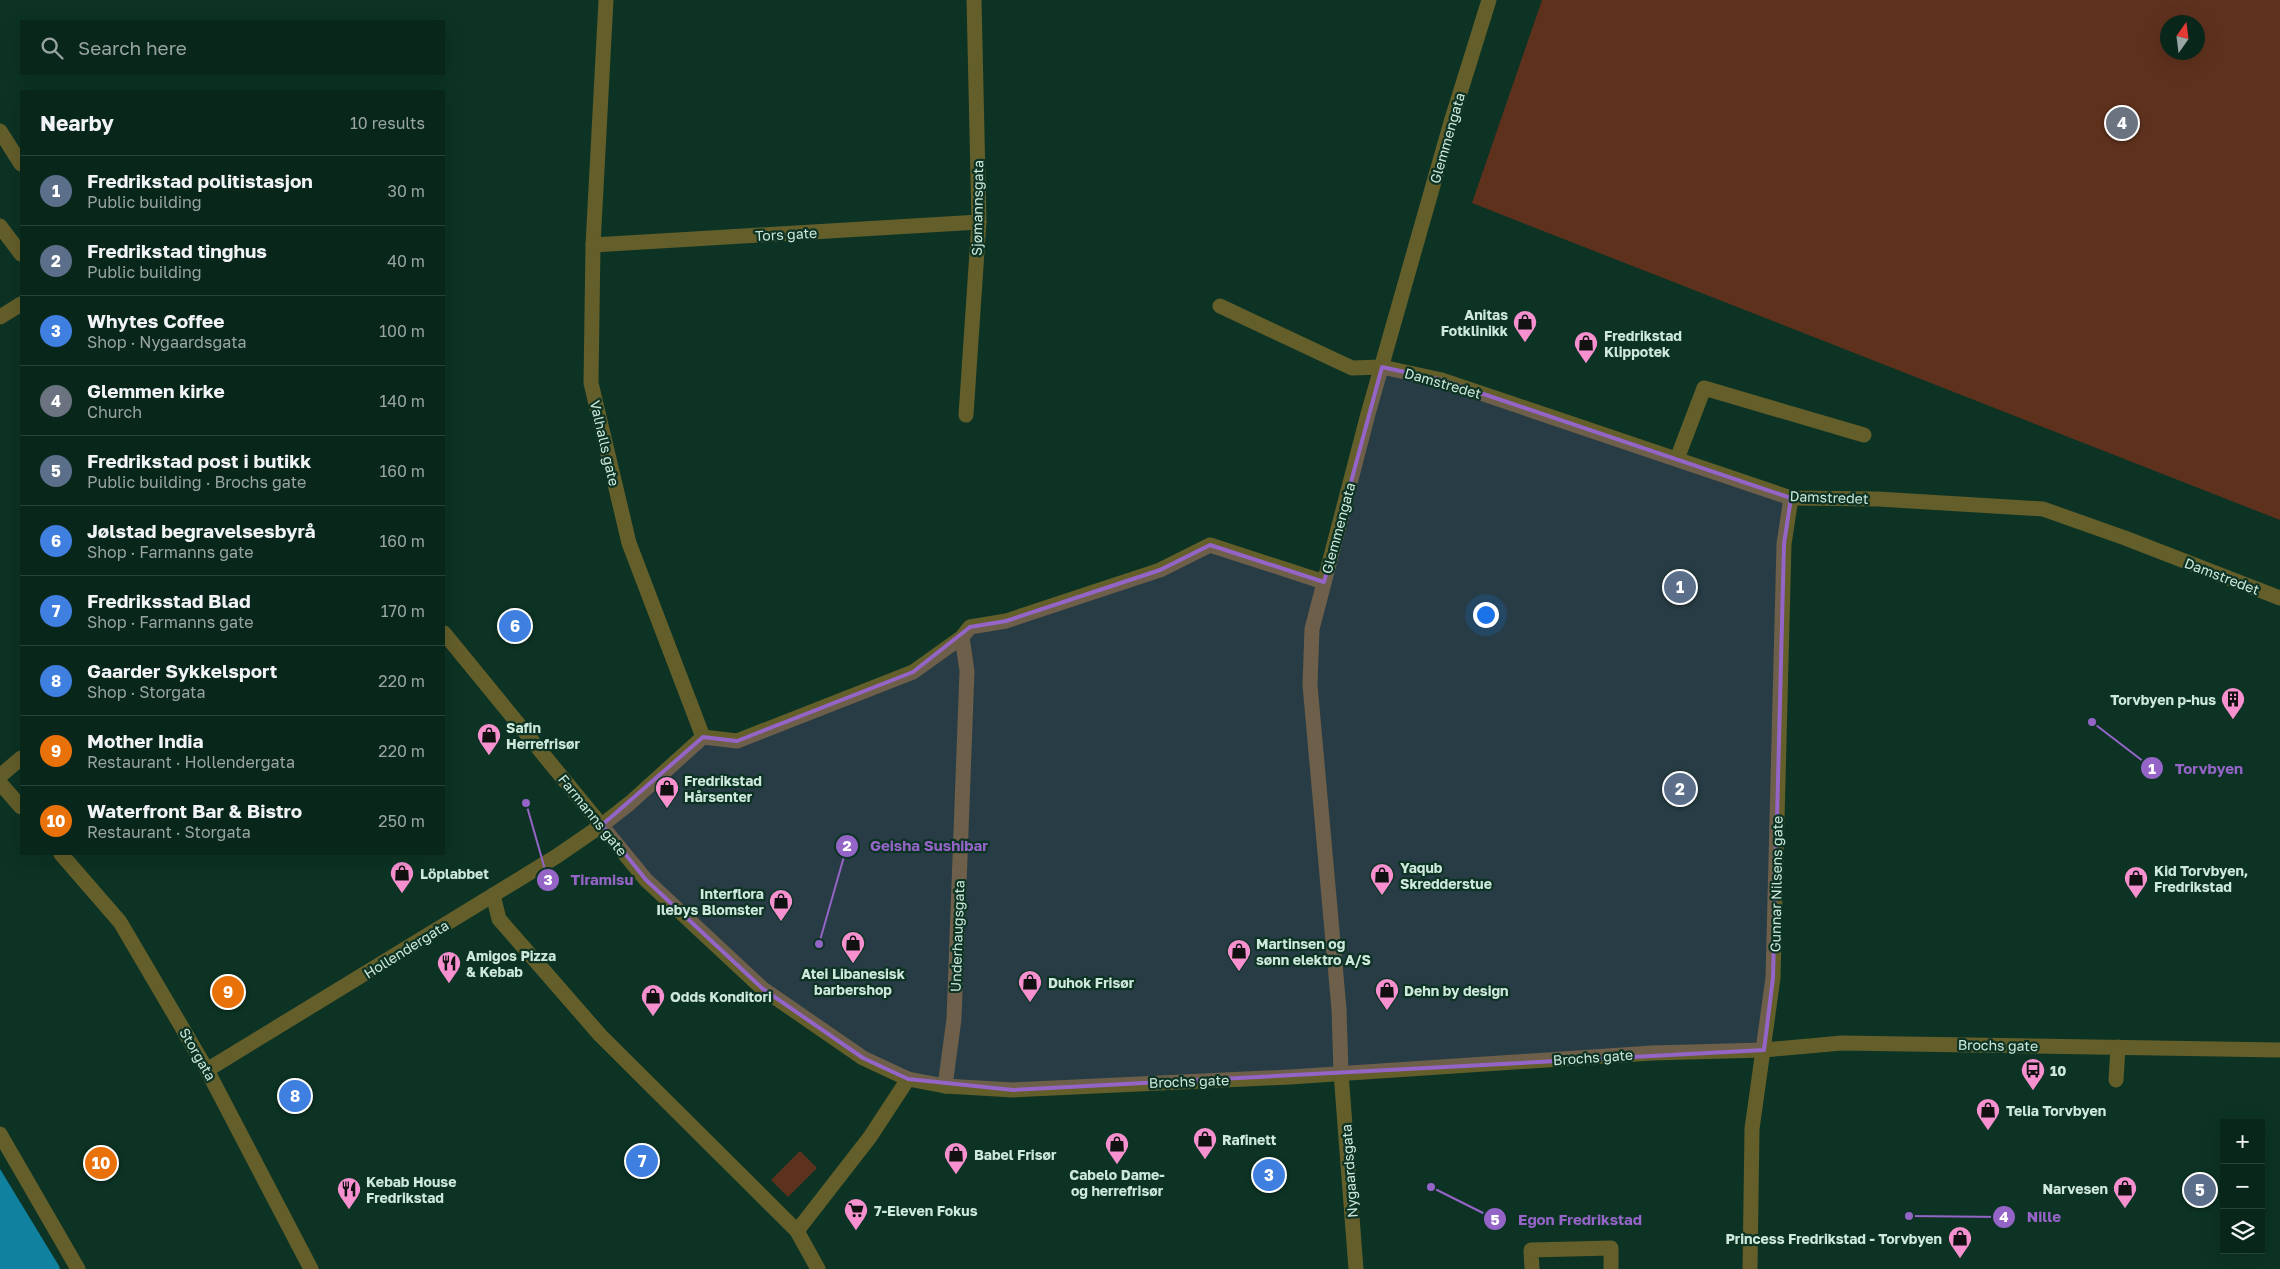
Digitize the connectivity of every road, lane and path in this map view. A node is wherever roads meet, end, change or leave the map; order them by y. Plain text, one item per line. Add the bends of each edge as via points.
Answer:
1 (606, 0) edge
2 (974, 0) edge
3 (1489, 0) edge
4 (0, 131) edge
5 (20, 162) edge
6 (979, 222) junction
7 (3, 238) edge
8 (593, 245) junction
9 (20, 253) edge
10 (20, 305) edge
11 (1220, 306) dead end
12 (0, 317) edge
13 (1382, 367) junction
14 (966, 415) dead end
15 (1864, 436) dead end
16 (1677, 459) junction
17 (1791, 498) junction
18 (1324, 582) junction
19 (2280, 598) edge
20 (445, 634) edge
21 (962, 636) junction
22 (703, 737) junction
23 (20, 759) edge
24 (0, 776) edge
25 (0, 783) edge
26 (20, 806) edge
27 (602, 825) junction
28 (62, 855) edge
29 (493, 895) junction
30 (2118, 1047) junction
31 (1764, 1050) junction
32 (2280, 1050) edge
33 (207, 1070) junction
34 (1341, 1073) junction
35 (908, 1079) junction
36 (2116, 1080) dead end
37 (945, 1086) junction
38 (0, 1134) edge
39 (797, 1232) junction
40 (78, 1269) edge
41 (311, 1269) edge
42 (818, 1269) edge
43 (1356, 1269) edge
44 (1532, 1269) edge
45 (1611, 1269) edge
46 (1750, 1269) edge

1 - 8 street, Valhalls gate
2 - 6 street, Sjømannsgata
3 - 13 street, Glemmengata
4 - 5 street
6 - 8 street, Tors gate
6 - 14 street, Sjømannsgata
7 - 9 street
8 - 22 street, Valhalls gate via 591,383 629,543
10 - 12 street
11 - 13 street, Damstredet via 1352,368
13 - 16 street, Damstredet via 1442,380
13 - 18 street, Glemmengata
15 - 16 street via 1704,388
16 - 17 street, Damstredet
17 - 19 street, Damstredet via 1878,499 2043,509
17 - 31 street, Gunnar Nilsens gate via 1784,544 1773,978
18 - 21 street via 1210,545 1160,570 1006,621 970,627
18 - 34 street, Glemmengata via 1312,629 1310,686 1339,1009
20 - 27 street, Farmanns gate
21 - 22 street via 913,672 737,741
21 - 37 street, Underhaugsgata via 967,681 954,1019
22 - 27 street
23 - 24 street
25 - 26 street
27 - 29 street, Hollendergata
27 - 35 street, Farmanns gate via 646,880 762,989 863,1058
28 - 33 street, Storgata via 120,922
29 - 33 street, Hollendergata
29 - 39 street via 499,919 558,988
30 - 31 street, Brochs gate via 1842,1043
30 - 32 street, Brochs gate
30 - 36 street
31 - 34 street, Brochs gate via 1652,1053
31 - 46 street, Gunnar Nilsens gate via 1752,1129
33 - 41 street, Storgata
34 - 37 street, Brochs gate via 1013,1090
34 - 43 street, Nygaardsgata
35 - 37 street, Brochs gate
35 - 39 street via 870,1137
38 - 40 street
39 - 42 street
44 - 45 street via 1532,1250 1611,1248

